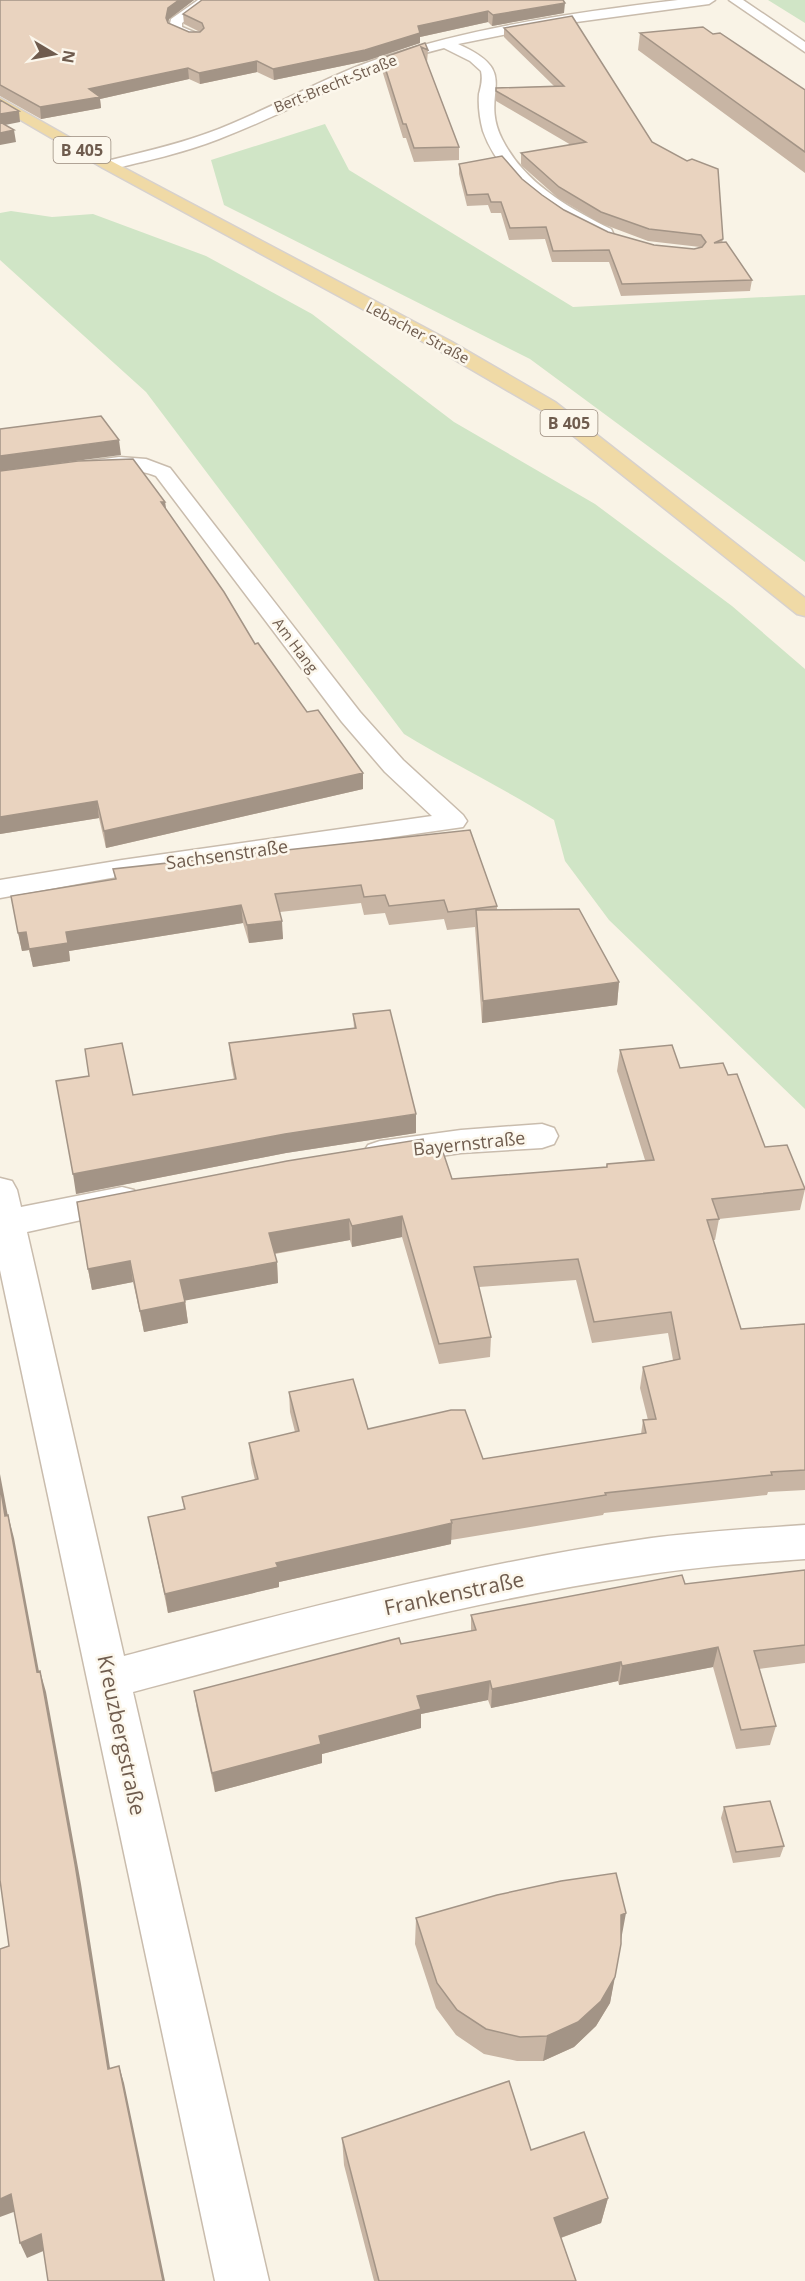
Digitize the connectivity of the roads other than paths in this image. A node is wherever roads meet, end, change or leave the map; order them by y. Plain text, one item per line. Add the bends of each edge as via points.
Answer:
1 (207, 0) edge
2 (709, 0) edge
3 (735, 0) edge
4 (196, 38) edge
5 (446, 44) junction
6 (805, 48) edge
7 (0, 102) edge
8 (108, 165) junction
9 (624, 241) edge
10 (0, 479) edge
11 (805, 609) edge
12 (453, 821) joint
13 (0, 889) edge
14 (542, 1136) dead end
15 (353, 1157) edge
16 (154, 1192) edge
17 (3, 1207) edge
18 (805, 1542) edge
19 (110, 1678) junction
20 (242, 2281) edge

1 - 4 street via 176,22 175,29
2 - 5 street, Bert-Brecht-Straße via 556,21
3 - 6 street
5 - 8 street, Bert-Brecht-Straße via 342,77 188,145
5 - 9 street via 467,54 487,71 488,124 495,141 522,178 567,212
7 - 8 main road, Lebacher Straße / B 405
8 - 11 main road, Lebacher Straße / B 405 via 445,346 548,406
10 - 12 street, Am Hang via 119,463 146,465 163,472 351,717 394,766
12 - 13 street, Sachsenstraße
14 - 15 street, Bayernstraße via 444,1143
16 - 17 street
17 - 19 street, Kreuzbergstraße
18 - 19 street, Frankenstraße via 638,1558 548,1573 407,1602
19 - 20 street, Kreuzbergstraße

